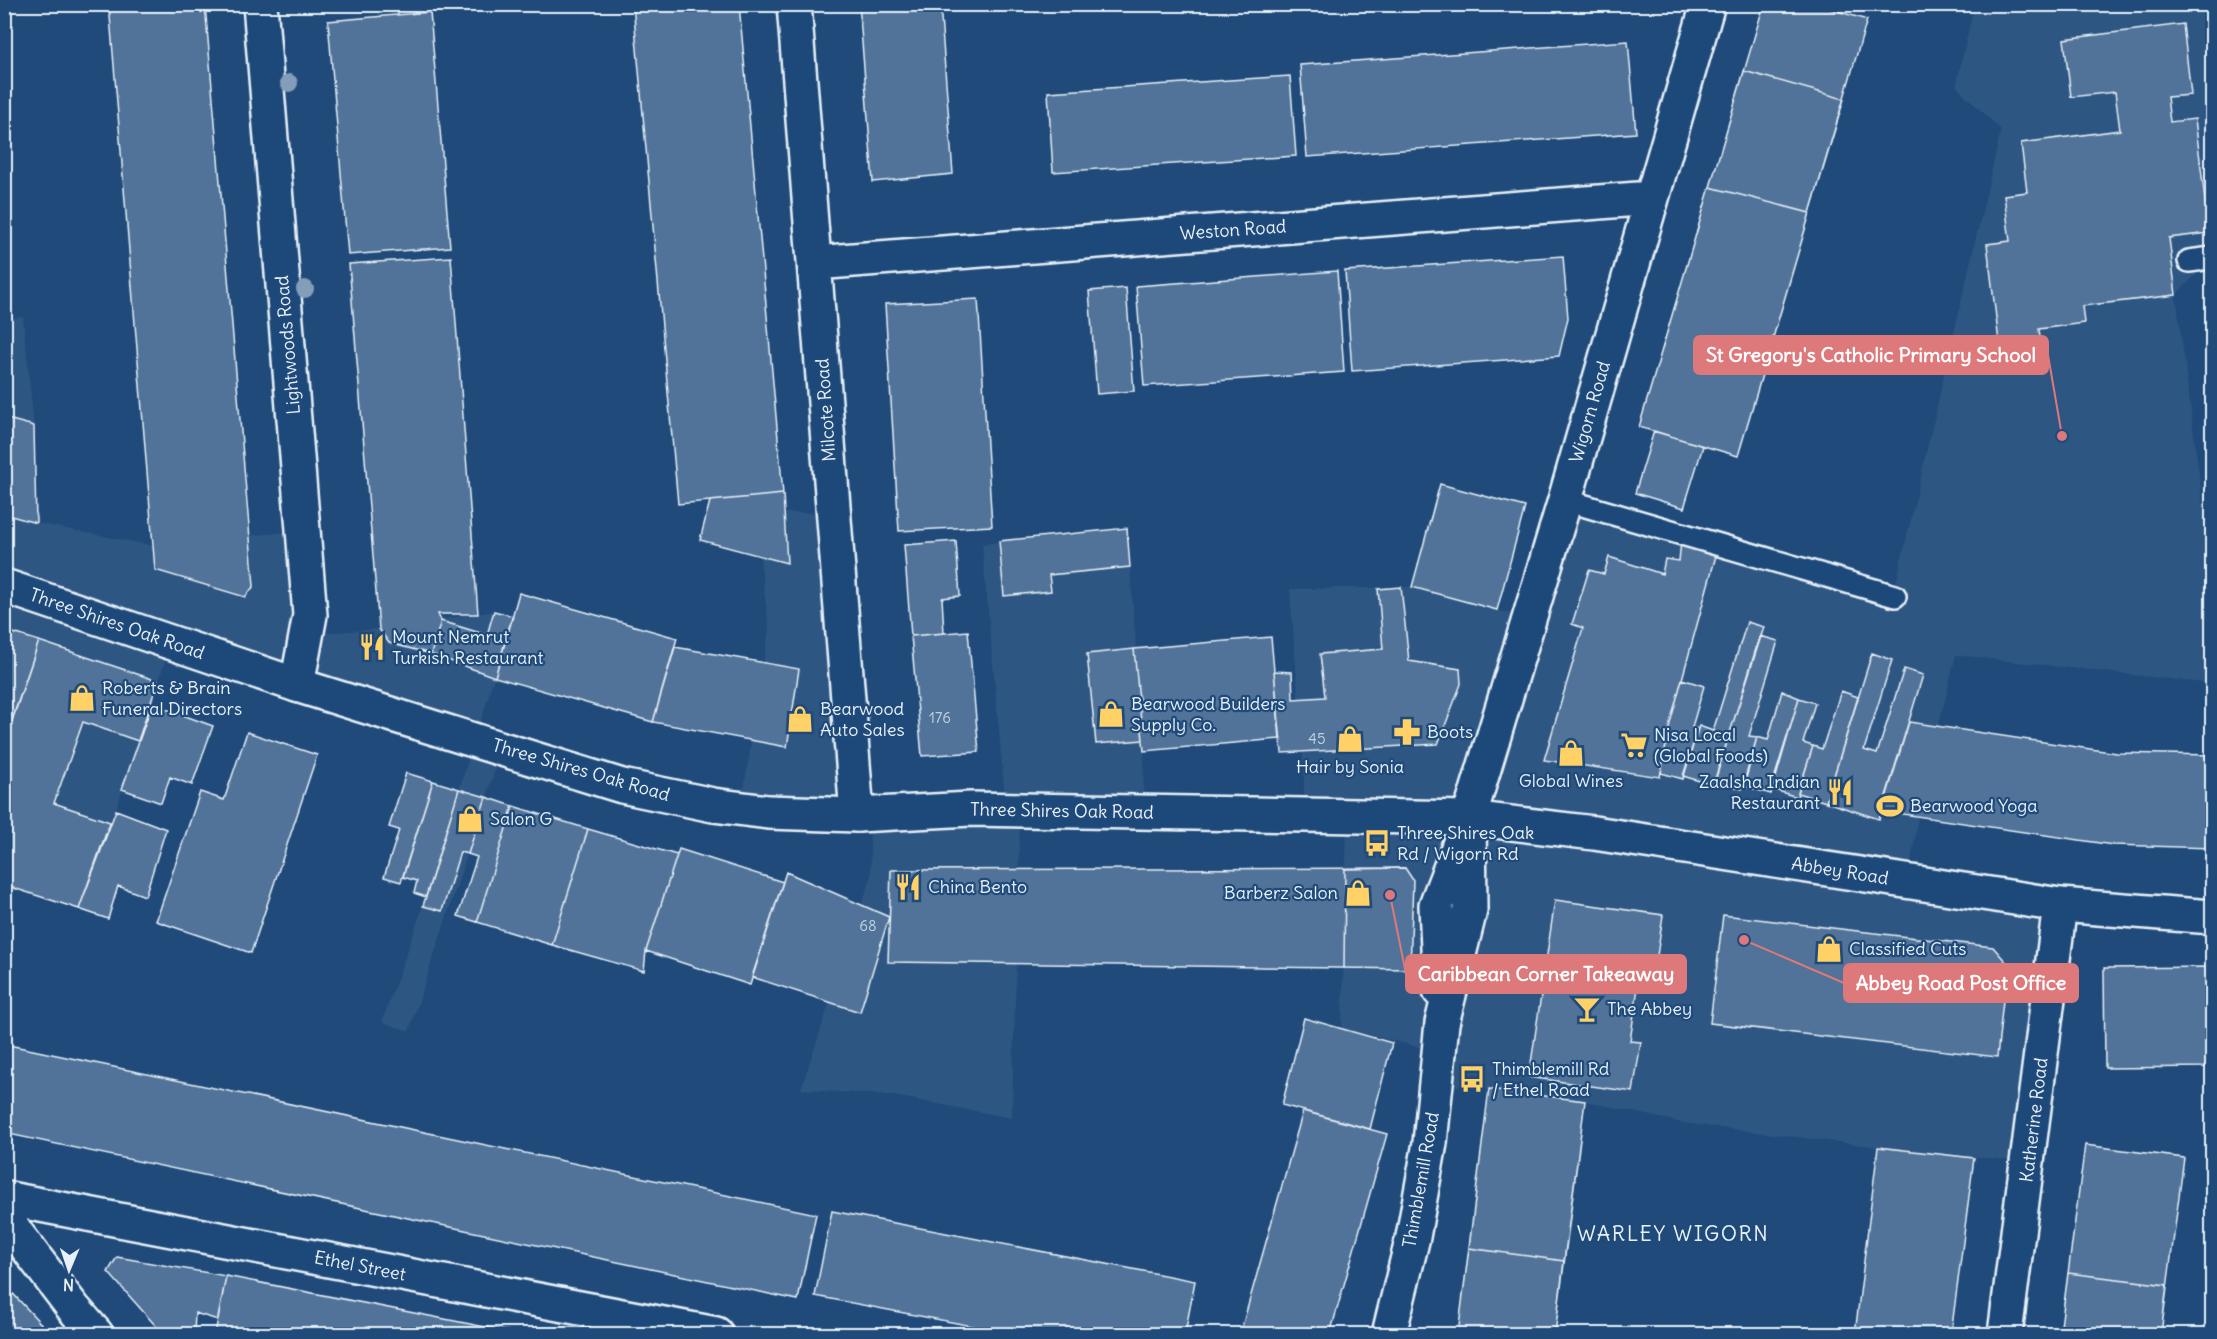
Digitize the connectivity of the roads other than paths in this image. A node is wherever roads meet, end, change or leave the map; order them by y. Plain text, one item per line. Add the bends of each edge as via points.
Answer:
1 (260, 4) edge
2 (794, 4) edge
3 (1708, 4) edge
4 (1651, 198) junction
5 (2212, 258) edge
6 (2189, 261) dead end
7 (815, 263) junction
8 (1565, 500) junction
9 (4, 586) edge
10 (1895, 596) dead end
11 (297, 685) junction
12 (857, 815) junction
13 (1469, 818) junction
14 (2060, 905) junction
15 (2212, 916) edge
16 (4, 1198) edge
17 (4, 1217) edge
18 (96, 1335) edge
19 (716, 1335) edge
20 (1389, 1335) edge
21 (2005, 1335) edge

1 - 11 street, Lightwoods Road via 310,615
2 - 7 street, Milcote Road
3 - 4 street, Wigorn Road
4 - 7 street, Weston Road
4 - 8 street, Wigorn Road
5 - 6 lane
7 - 12 street, Milcote Road
8 - 10 lane
8 - 13 street, Wigorn Road
9 - 11 street, Three Shires Oak Road
11 - 12 street, Three Shires Oak Road via 622,786 768,812
12 - 13 street, Three Shires Oak Road via 971,809
13 - 14 street, Abbey Road via 1594,833
13 - 20 street, Thimblemill Road via 1470,910 1442,1023 1430,1143 1413,1237
14 - 15 street, Abbey Road
14 - 21 street, Katherine Road
16 - 19 street, Ethel Street
17 - 18 street

